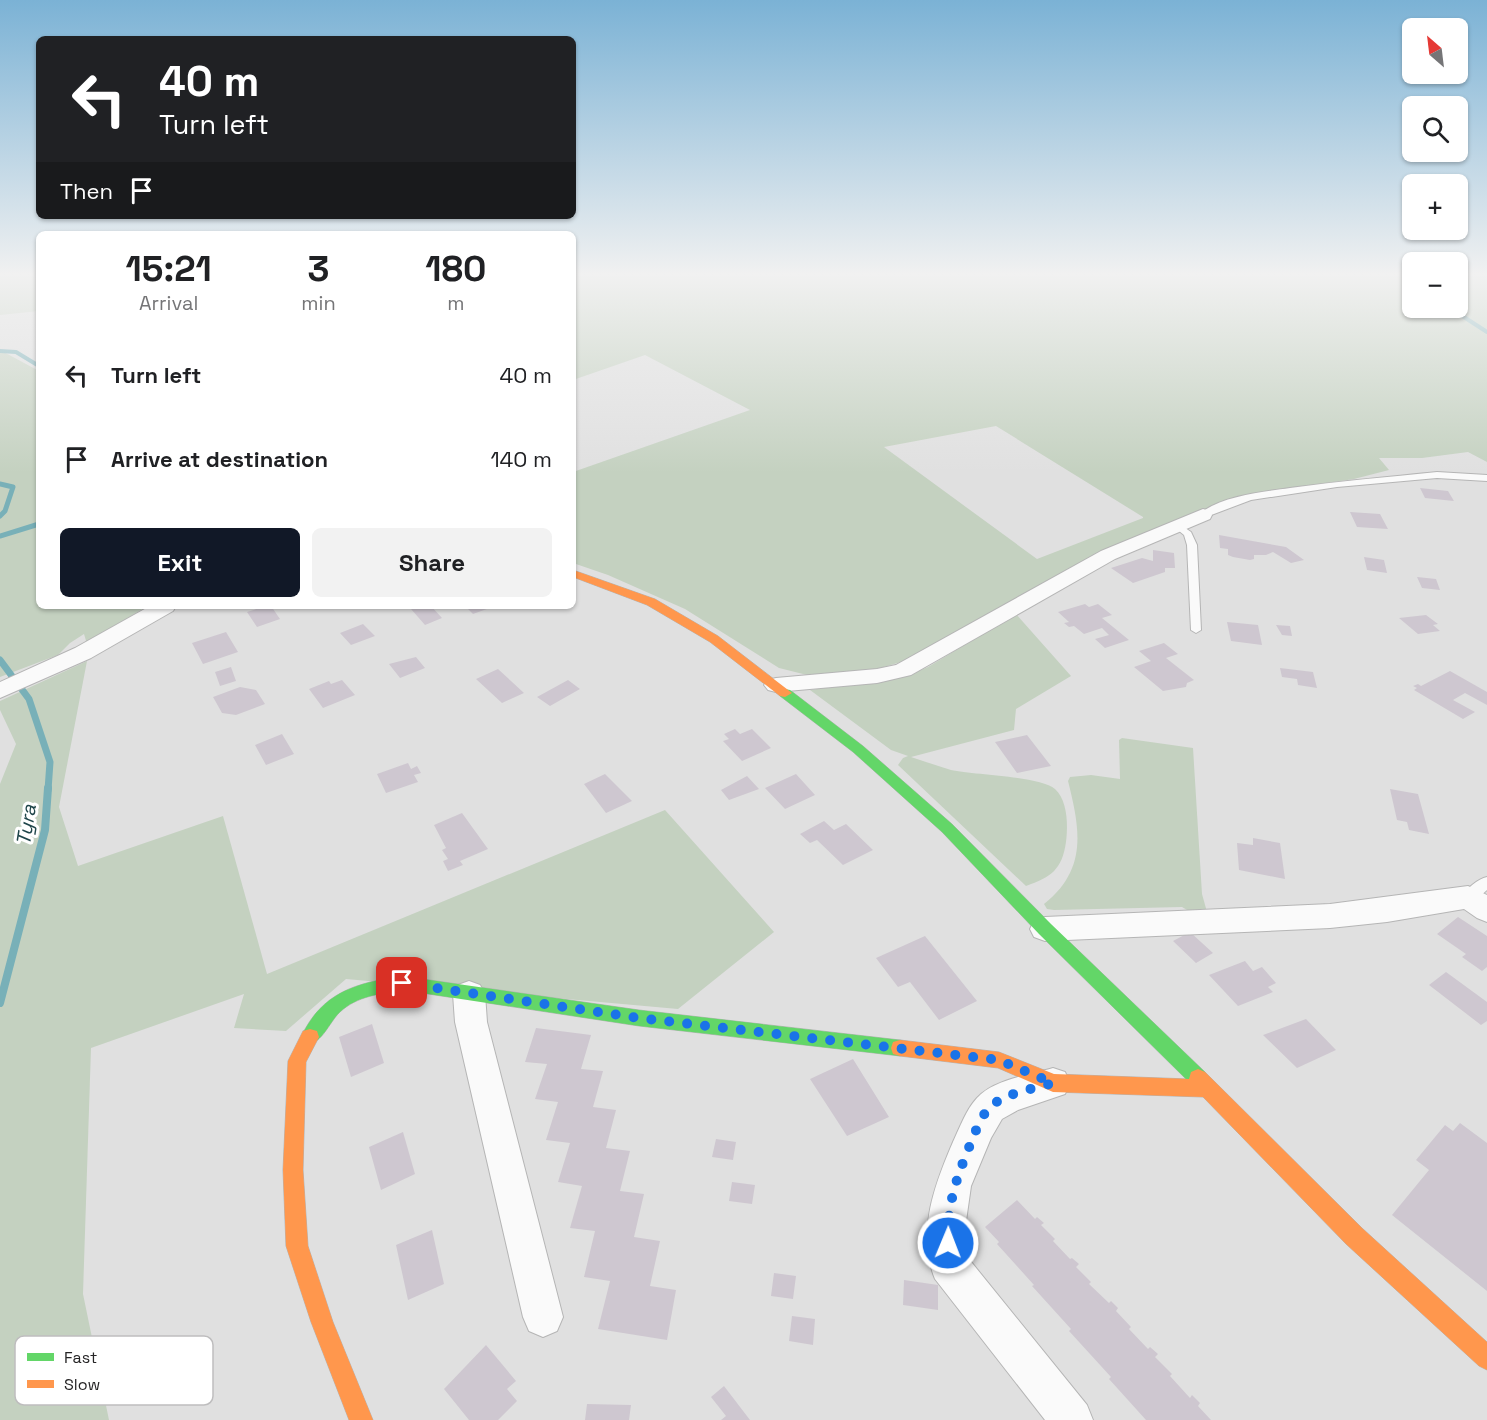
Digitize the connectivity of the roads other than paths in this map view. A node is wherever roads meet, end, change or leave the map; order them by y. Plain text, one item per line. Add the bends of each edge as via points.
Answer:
1 (1487, 478) edge
2 (1203, 515) joint
3 (1178, 526) junction
4 (576, 574) edge
5 (160, 609) edge
6 (1196, 630) dead end
7 (776, 685) junction
8 (0, 692) edge
9 (1481, 896) edge
10 (1045, 929) junction
11 (469, 994) junction
12 (1053, 1083) junction
13 (1209, 1088) junction
14 (543, 1317) dead end
15 (1487, 1358) edge
16 (361, 1420) edge
17 (1072, 1420) edge

1 - 2 lane via 1437,475 1326,486 1250,497
2 - 3 street
3 - 6 lane via 1188,534 1192,545
3 - 7 street via 1108,555 903,670
4 - 7 street via 651,602 714,639
5 - 8 street via 82,653
7 - 10 street via 858,749 947,828
9 - 10 street via 1330,915
10 - 13 street
11 - 12 street via 999,1060
11 - 14 street via 471,1022
11 - 16 street via 402,983 363,989 322,1016 297,1061 293,1170 297,1246
12 - 13 street
12 - 17 street via 1008,1097 990,1108 977,1128 953,1186 947,1221 949,1265
13 - 15 street via 1354,1236

